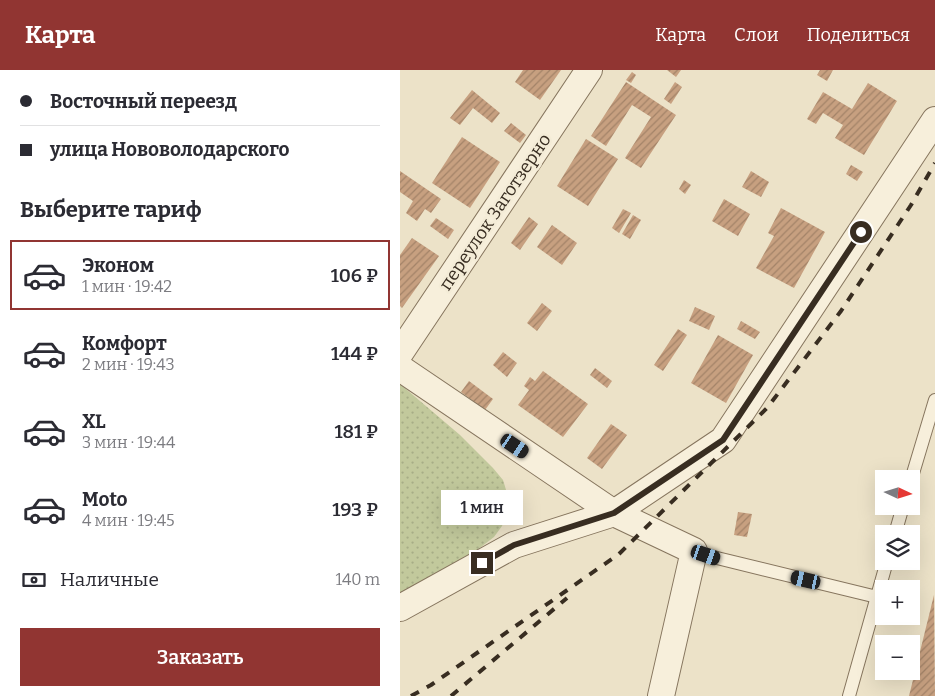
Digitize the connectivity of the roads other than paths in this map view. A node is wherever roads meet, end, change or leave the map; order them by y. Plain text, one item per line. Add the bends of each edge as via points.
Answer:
1 (590, 70) edge
2 (935, 120) edge
3 (400, 354) edge
4 (400, 368) edge
5 (935, 400) edge
6 (914, 470) edge
7 (614, 513) junction
8 (694, 551) junction
9 (875, 597) edge
10 (875, 604) edge
11 (400, 608) edge
12 (661, 696) edge
13 (849, 696) edge

1 - 3 street, переулок Заготзерно
2 - 7 street via 723,440
4 - 7 street
5 - 6 lane
7 - 8 street
7 - 11 street via 514,545
8 - 9 lane
8 - 12 street
10 - 13 lane

